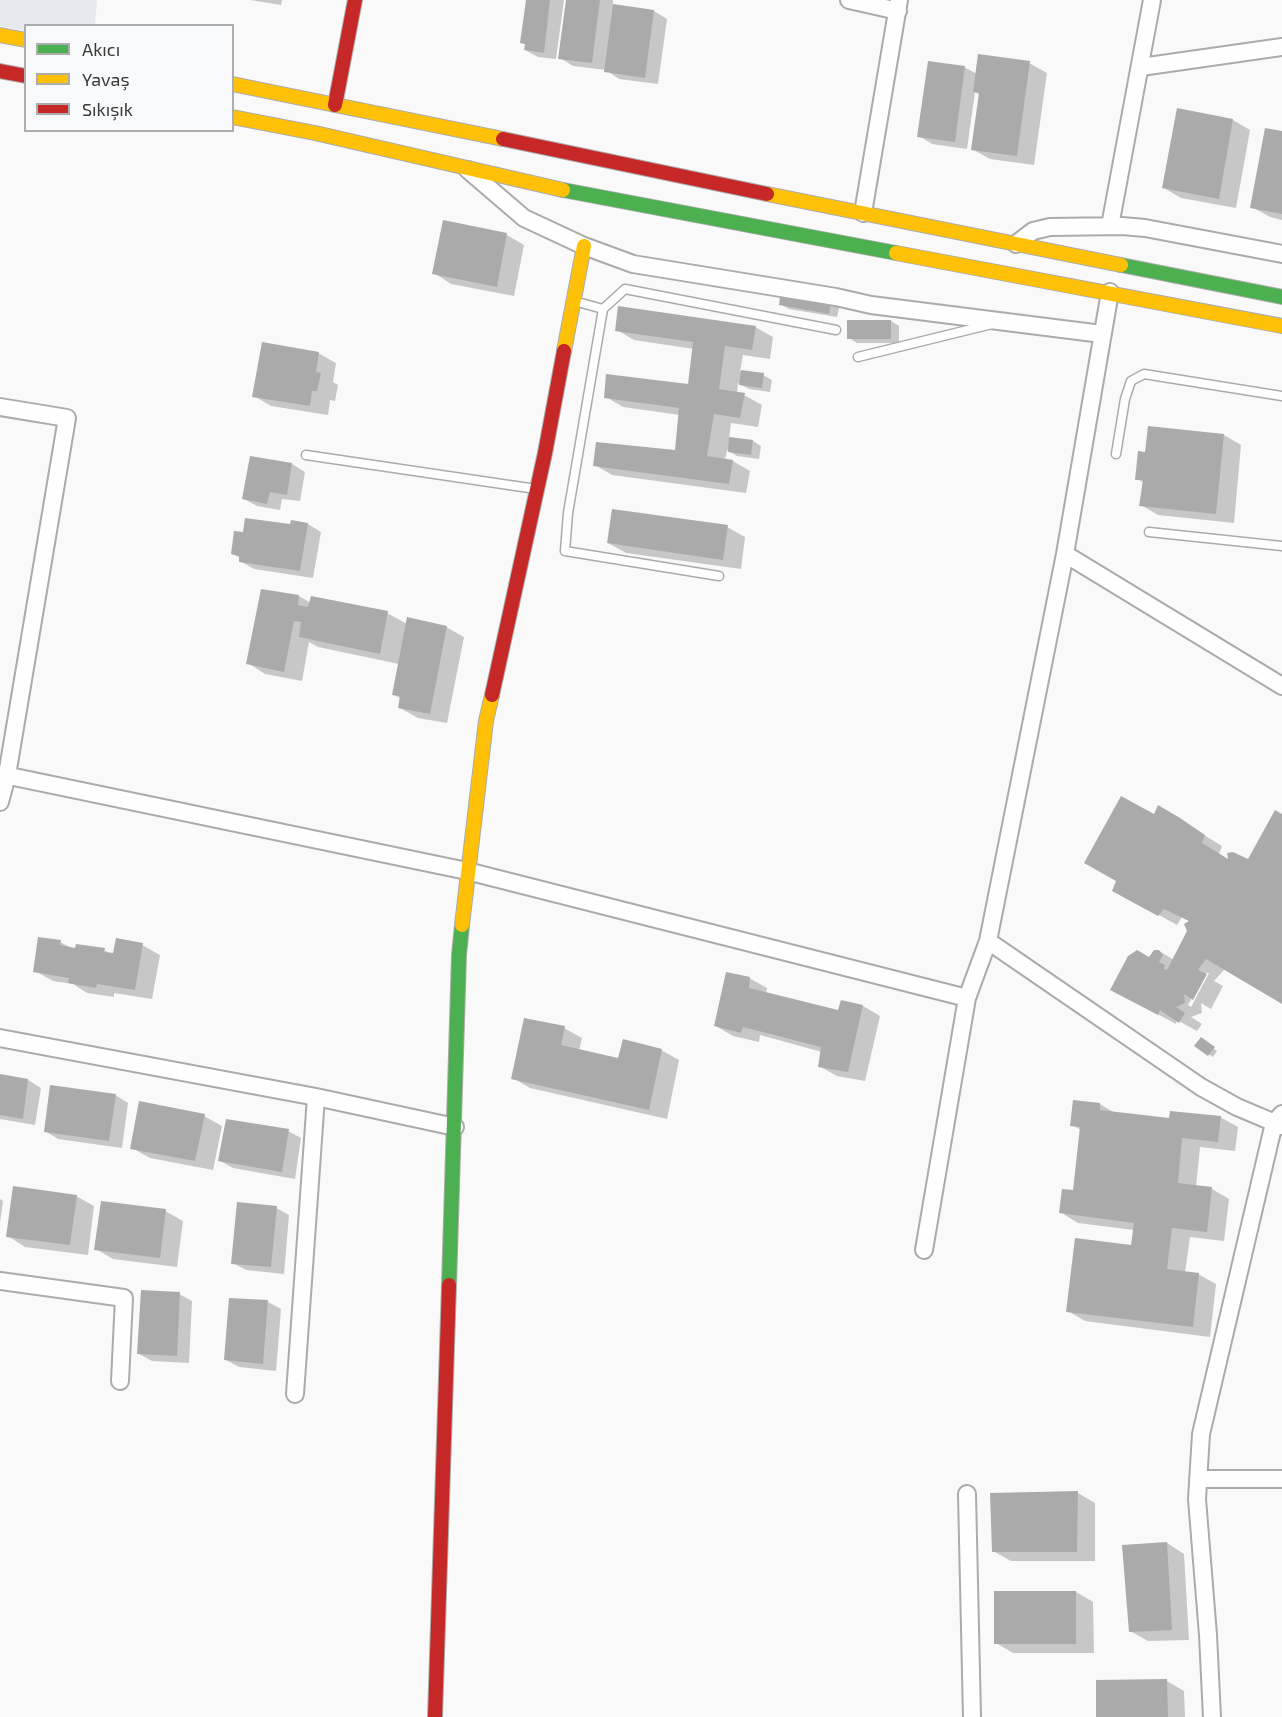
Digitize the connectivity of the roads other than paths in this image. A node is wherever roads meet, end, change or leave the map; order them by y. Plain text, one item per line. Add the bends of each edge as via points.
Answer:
1 (355, 0) edge
2 (849, 0) edge
3 (1152, 0) edge
4 (898, 5) edge
5 (0, 35) edge
6 (24, 40) edge
7 (1282, 47) edge
8 (1141, 67) junction
9 (0, 71) edge
10 (24, 76) edge
11 (234, 84) edge
12 (335, 105) junction
13 (234, 117) edge
14 (465, 168) junction
15 (863, 213) junction
16 (1110, 226) junction
17 (1016, 244) junction
18 (584, 246) junction
19 (1282, 254) edge
20 (1110, 292) junction
21 (1282, 297) edge
22 (574, 301) junction
23 (603, 309) junction
24 (1004, 321) junction
25 (1282, 326) edge
26 (836, 330) dead end
27 (1102, 334) junction
28 (858, 357) dead end
29 (1282, 396) edge
30 (0, 407) edge
31 (1116, 454) dead end
32 (306, 455) dead end
33 (537, 489) junction
34 (1149, 532) dead end
35 (1282, 546) edge
36 (1065, 554) junction
37 (719, 576) dead end
38 (1282, 686) edge
39 (3, 774) edge
40 (0, 802) edge
41 (467, 871) junction
42 (988, 941) junction
43 (967, 998) junction
44 (0, 1038) edge
45 (316, 1097) junction
46 (1279, 1121) edge
47 (455, 1127) junction
48 (924, 1250) dead end
49 (0, 1281) edge
50 (120, 1381) dead end
51 (295, 1394) dead end
52 (1198, 1479) junction
53 (1282, 1479) edge
54 (967, 1494) dead end
55 (435, 1717) edge
56 (972, 1717) edge
57 (1212, 1717) edge

1 - 12 main road
2 - 4 street
3 - 8 street
4 - 15 street
5 - 6 main road
7 - 8 street
8 - 16 street
9 - 10 main road
11 - 12 main road
12 - 15 main road
13 - 14 main road
14 - 18 street via 524,218
14 - 20 main road via 561,190
15 - 17 main road
16 - 17 street via 1050,227 1033,231
16 - 19 street via 1145,228
17 - 21 main road
18 - 22 main road
18 - 24 street via 633,264 871,305
20 - 25 main road
20 - 27 street
22 - 23 lane
22 - 33 main road
23 - 26 lane via 625,289
23 - 37 lane via 565,551
24 - 27 street
24 - 28 lane
27 - 36 street
29 - 31 lane via 1144,374 1131,381
30 - 39 street via 67,418
32 - 33 lane
33 - 41 main road via 486,722
34 - 35 lane
36 - 38 street
36 - 42 street
39 - 40 street
39 - 41 street
41 - 43 street
41 - 47 main road via 459,954
42 - 43 street
42 - 46 street via 1201,1087 1236,1107
43 - 48 street
44 - 45 street
45 - 47 street
45 - 51 street
46 - 52 street via 1201,1434
47 - 55 main road
49 - 50 street via 124,1298
52 - 53 street
52 - 57 street
54 - 56 street

